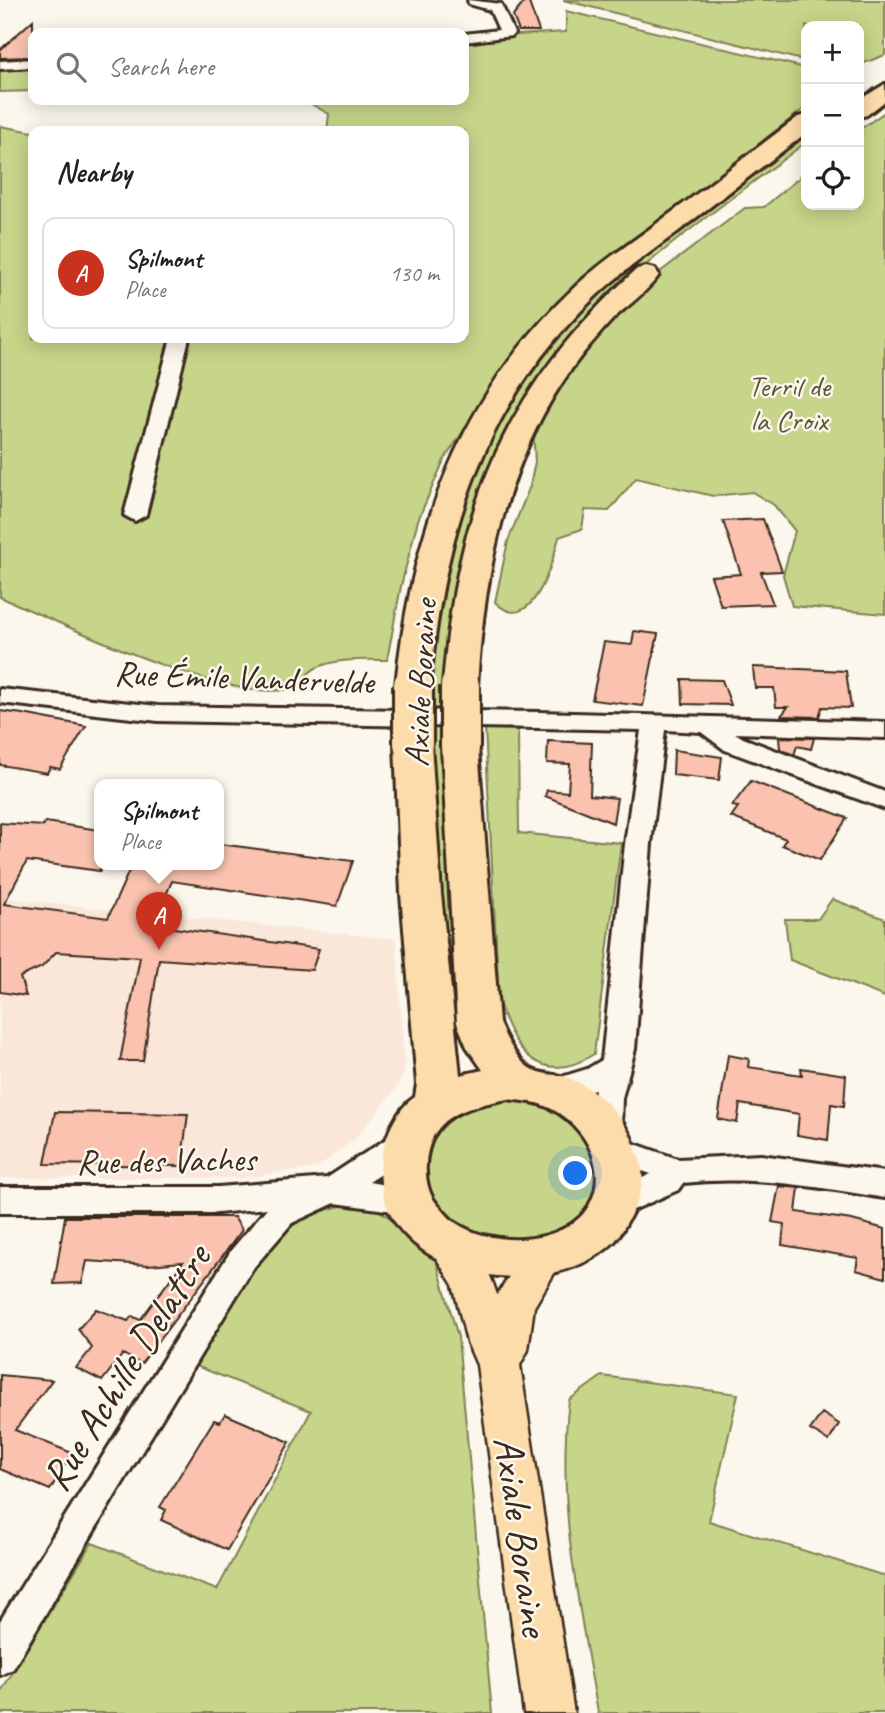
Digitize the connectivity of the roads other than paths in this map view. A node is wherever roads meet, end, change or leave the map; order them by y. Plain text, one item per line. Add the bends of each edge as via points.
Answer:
1 (474, 1) edge
2 (469, 37) edge
3 (28, 63) edge
4 (0, 65) edge
5 (885, 70) edge
6 (861, 84) edge
7 (885, 91) edge
8 (864, 106) edge
9 (801, 126) edge
10 (801, 153) edge
11 (179, 343) edge
12 (135, 515) dead end
13 (0, 696) edge
14 (654, 725) junction
15 (708, 725) junction
16 (885, 730) edge
17 (885, 801) edge
18 (613, 1068) junction
19 (536, 1086) junction
20 (436, 1104) junction
21 (612, 1139) junction
22 (405, 1143) junction
23 (674, 1172) junction
24 (885, 1185) edge
25 (333, 1190) junction
26 (0, 1200) edge
27 (408, 1200) junction
28 (613, 1206) junction
29 (445, 1240) junction
30 (545, 1255) junction
31 (498, 1359) junction
32 (0, 1656) edge
33 (549, 1713) edge

1 - 2 street via 496,7 507,33
3 - 4 street
5 - 6 highway
7 - 8 highway
9 - 20 highway, Axiale Boraine, bridge via 582,295 511,376 470,446 434,544 418,626 413,685 421,894 439,1084
10 - 19 highway, Axiale Boraine, bridge via 614,301 551,374 493,491 468,587 460,686 478,1023 488,1047
11 - 12 street
13 - 14 street, Rue Émile Vandervelde via 195,714 509,718
14 - 15 street, Rue Émile Vandervelde
14 - 18 street via 638,844 621,1049
15 - 16 street, Rue Émile Vandervelde
15 - 17 street via 734,744
18 - 19 street via 597,1077
18 - 21 street via 607,1098
19 - 20 highway, Axiale Boraine via 478,1085
19 - 21 highway, Axiale Boraine via 588,1108
20 - 22 highway, Axiale Boraine via 417,1122
21 - 23 street
21 - 28 highway, Axiale Boraine via 622,1175
22 - 25 street, Rue des Vaches
22 - 27 highway, Axiale Boraine via 401,1175
23 - 24 street via 761,1167
23 - 28 street via 667,1181
25 - 26 street, Rue des Vaches via 218,1200
25 - 27 street, Rue des Vaches
25 - 32 street, Rue Achille Delattre via 281,1214 243,1258
27 - 29 highway, Axiale Boraine via 423,1222
28 - 30 highway, Axiale Boraine via 590,1234
29 - 30 highway, Axiale Boraine via 493,1258
29 - 31 main road, Axiale Boraine via 472,1282 488,1349
30 - 31 main road, Axiale Boraine via 514,1304 507,1350
31 - 33 main road, Axiale Boraine

